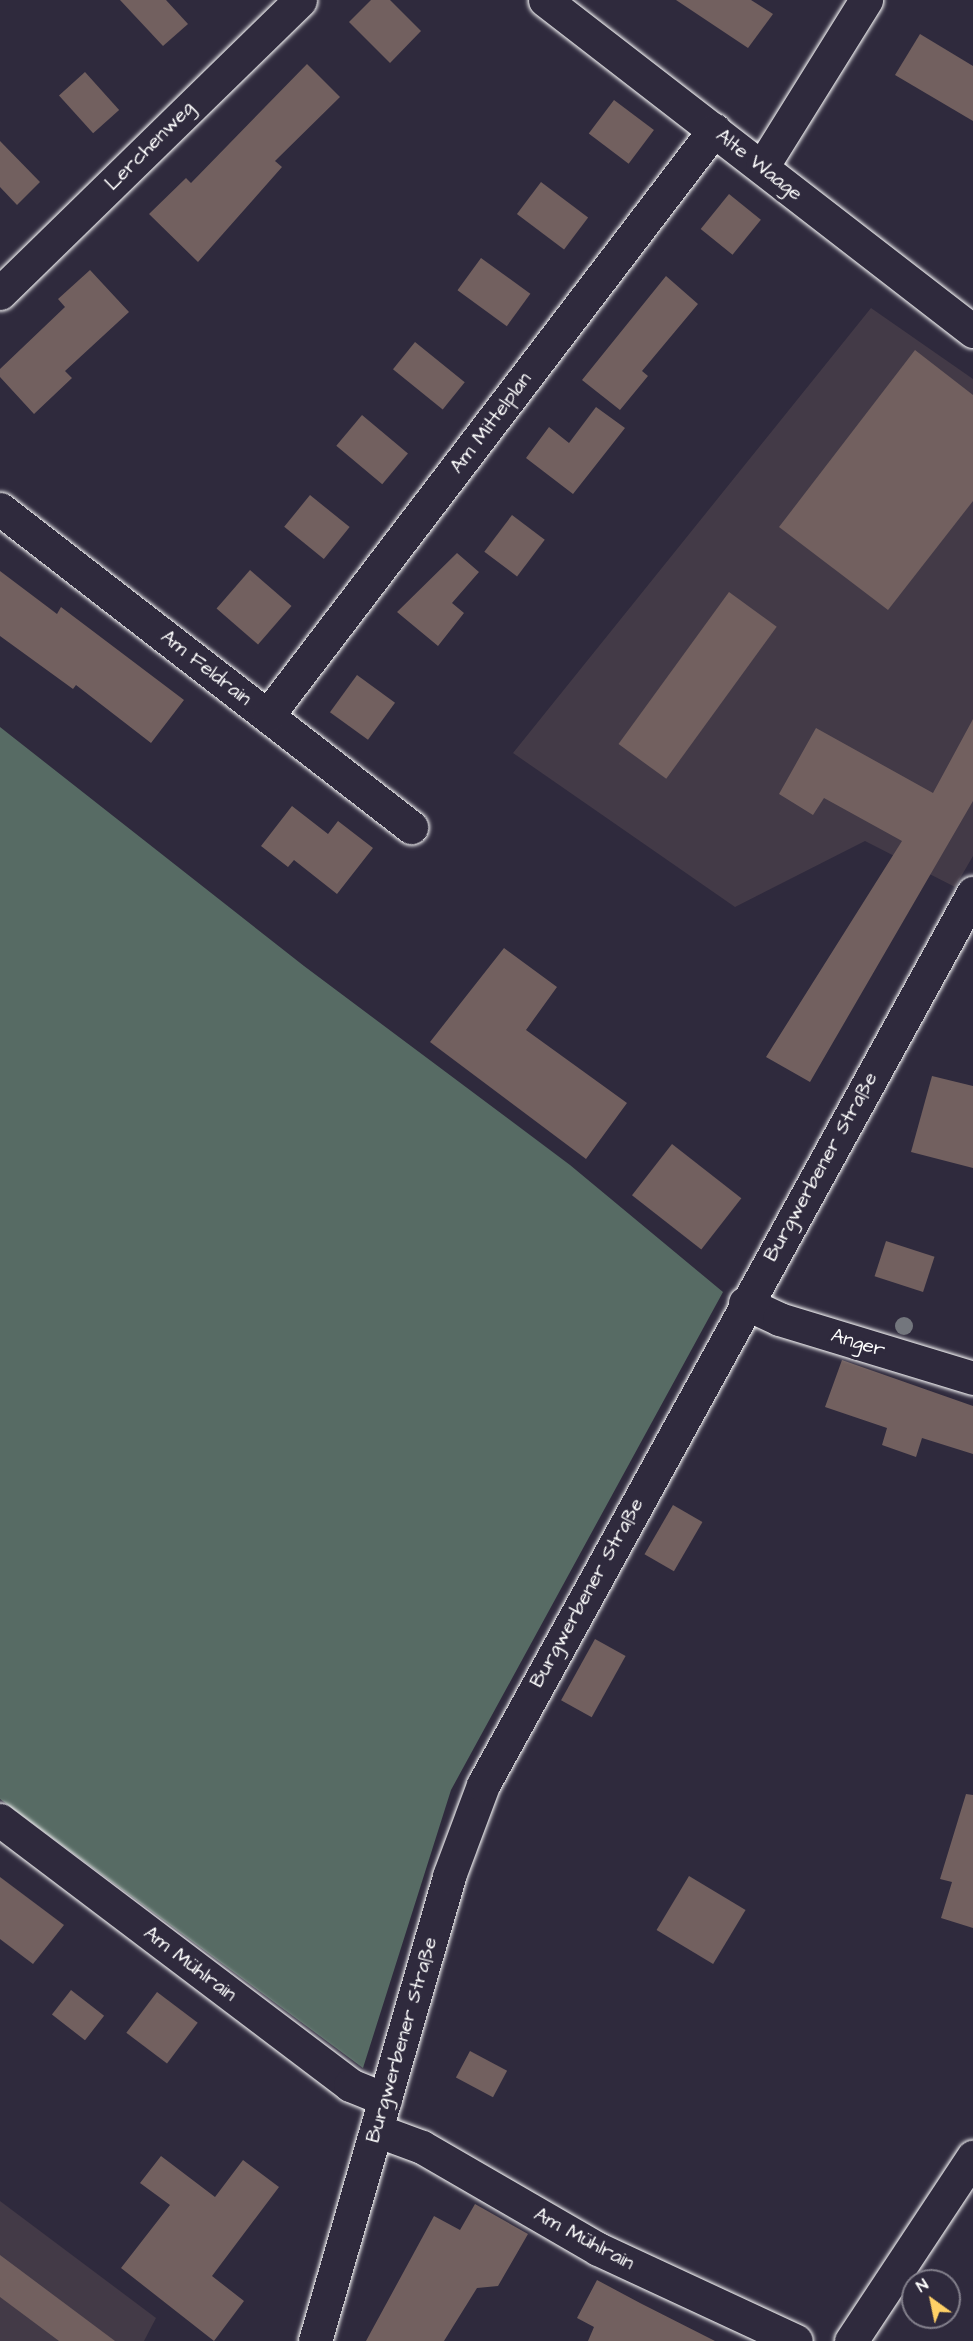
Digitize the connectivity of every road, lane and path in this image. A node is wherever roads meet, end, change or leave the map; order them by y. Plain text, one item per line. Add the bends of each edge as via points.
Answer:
1 (300, 0) edge
2 (545, 0) edge
3 (866, 0) edge
4 (714, 130) junction
5 (762, 167) junction
6 (0, 293) edge
7 (973, 331) edge
8 (0, 509) edge
9 (268, 715) junction
10 (411, 827) dead end
11 (973, 893) edge
12 (745, 1304) junction
13 (973, 1378) edge
14 (0, 1820) edge
15 (385, 2099) junction
16 (376, 2130) junction
17 (973, 2157) edge
18 (964, 2189) edge
19 (315, 2341) edge
20 (796, 2341) edge
21 (852, 2341) edge

1 - 6 street, Lerchenweg
2 - 4 street, Alte Waage
3 - 5 street
4 - 5 street, Alte Waage
4 - 9 street, Am Mittelplan
5 - 7 street, Alte Waage
8 - 9 street, Am Feldrain
9 - 10 street, Am Feldrain
11 - 12 street, Burgwerbener Straße
12 - 13 street, Anger via 779,1319
12 - 15 street, Burgwerbener Straße via 483,1785 449,1876
14 - 15 street, Am Mühlrain via 350,2085
15 - 16 street, Burgwerbener Straße
16 - 19 street, Burgwerbener Straße
16 - 20 street, Am Mühlrain via 422,2147 598,2249
17 - 18 street
18 - 21 street

